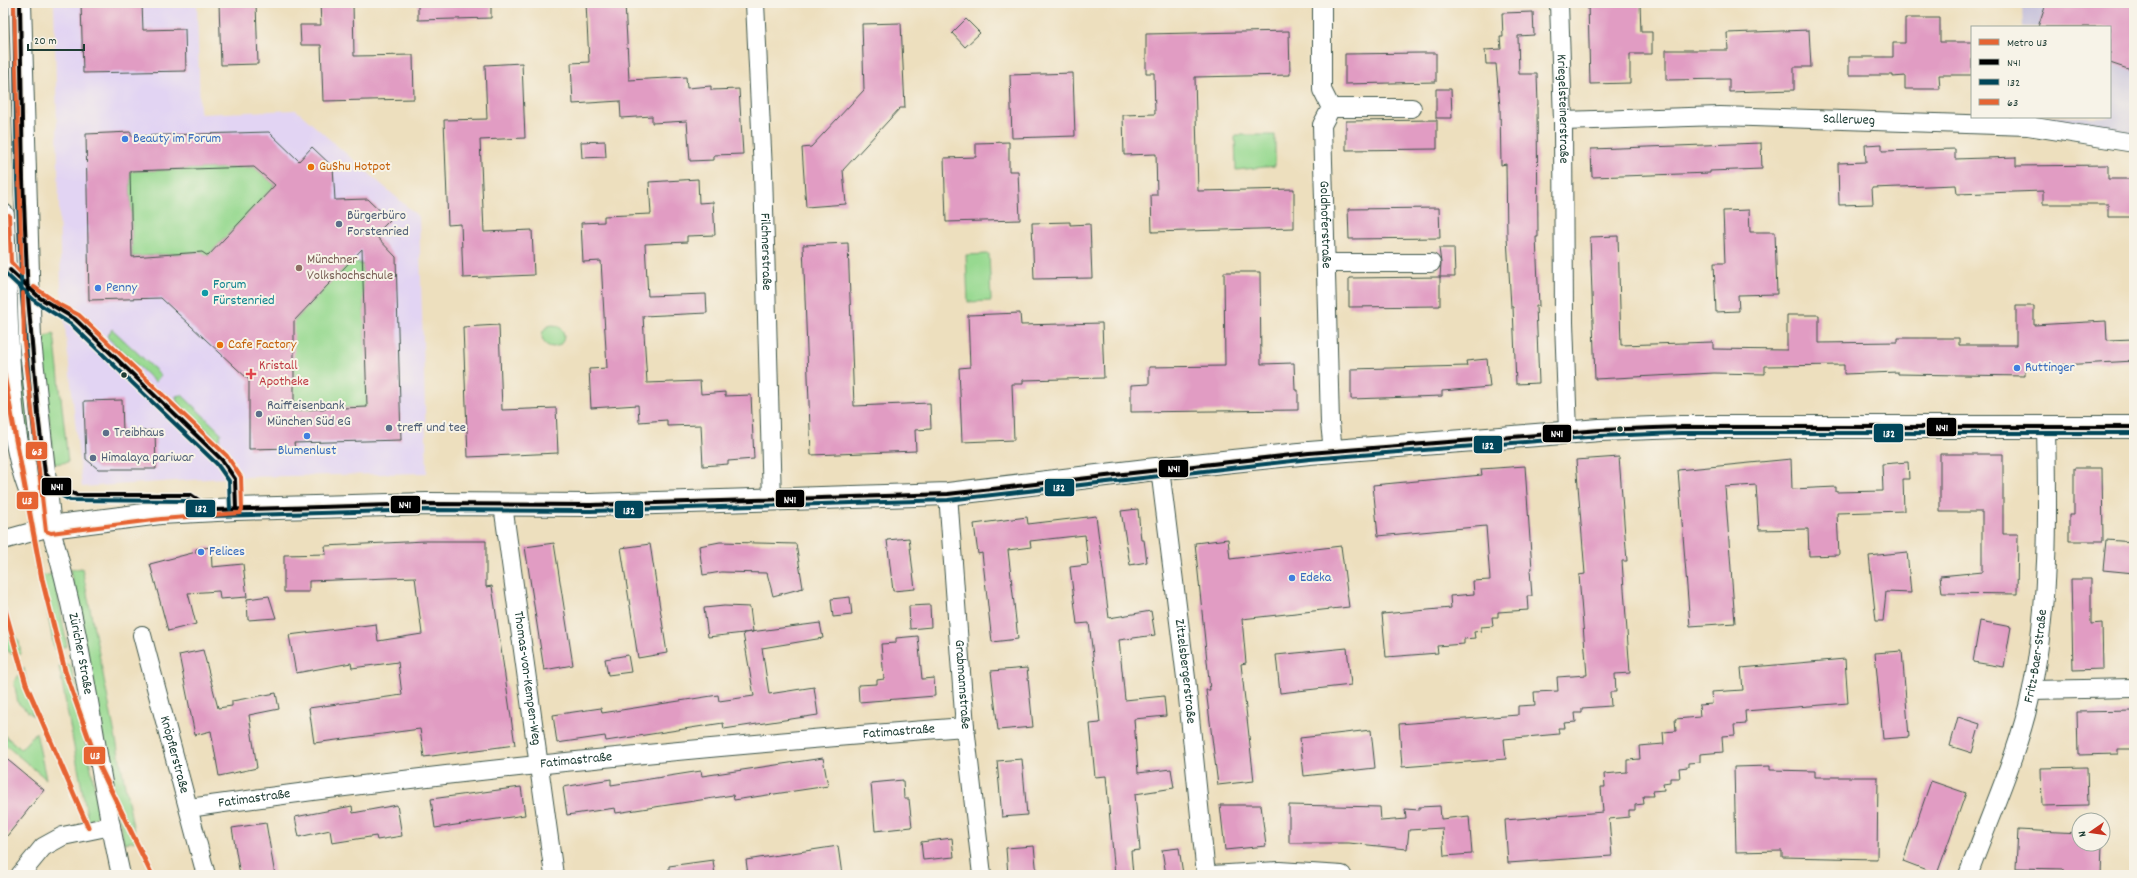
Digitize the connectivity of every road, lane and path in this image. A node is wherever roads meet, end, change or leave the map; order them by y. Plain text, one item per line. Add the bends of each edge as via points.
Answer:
1 (20, 3) edge
2 (755, 3) edge
3 (1322, 3) edge
4 (1559, 3) edge
5 (1331, 108) junction
6 (1412, 108) dead end
7 (1563, 121) junction
8 (2134, 143) edge
9 (3, 215) edge
10 (1327, 263) junction
11 (1431, 263) dead end
12 (2134, 427) edge
13 (2046, 428) junction
14 (1568, 432) junction
15 (1333, 451) junction
16 (1160, 469) junction
17 (948, 494) junction
18 (772, 500) junction
19 (503, 505) junction
20 (50, 527) junction
21 (3, 540) edge
22 (142, 635) dead end
23 (2134, 688) edge
24 (2032, 690) junction
25 (965, 727) junction
26 (538, 766) junction
27 (189, 808) junction
28 (112, 826) junction
29 (20, 875) edge
30 (122, 875) edge
31 (206, 875) edge
32 (554, 875) edge
33 (982, 875) edge
34 (1206, 875) edge
35 (1212, 875) edge
36 (1342, 875) edge
37 (1968, 875) edge

1 - 20 street, Züricher Straße via 30,334 35,403
2 - 18 street, Filchnerstraße via 763,171
3 - 5 street via 1322,90
4 - 7 street, Kriegelsteinerstraße
5 - 6 street
5 - 10 street, Goldhoferstraße via 1322,125
7 - 8 street, Sallerweg via 1720,116 2028,126
7 - 14 street, Kriegelsteinerstraße via 1564,322
9 - 20 street, Züricher Straße via 10,376 15,421 27,484 36,507
10 - 11 street
10 - 15 street, Goldhoferstraße via 1330,423
12 - 13 street
13 - 14 street via 1682,427
13 - 24 street, Fritz-Baer-Straße via 2046,583
14 - 15 street
15 - 16 street
16 - 17 street
16 - 34 street, Zitzelsbergerstraße via 1186,678
17 - 18 street
17 - 25 street, Grabmannstraße
18 - 19 street
19 - 20 street via 428,504 213,510 160,513
19 - 26 street, Thomas-von-Kempen-Weg
20 - 21 street
20 - 28 street, Züricher Straße via 60,558
22 - 27 street, Knöpflerstraße
23 - 24 street
24 - 37 street, Fritz-Baer-Straße via 2017,744
25 - 26 street, Fatimastraße via 832,737
25 - 33 street, Grabmannstraße
26 - 27 street, Fatimastraße via 315,790
26 - 32 street, Thomas-von-Kempen-Weg
27 - 31 street, Knöpflerstraße
28 - 29 street via 63,836 43,847
28 - 30 street, Züricher Straße
35 - 36 street via 1280,872

